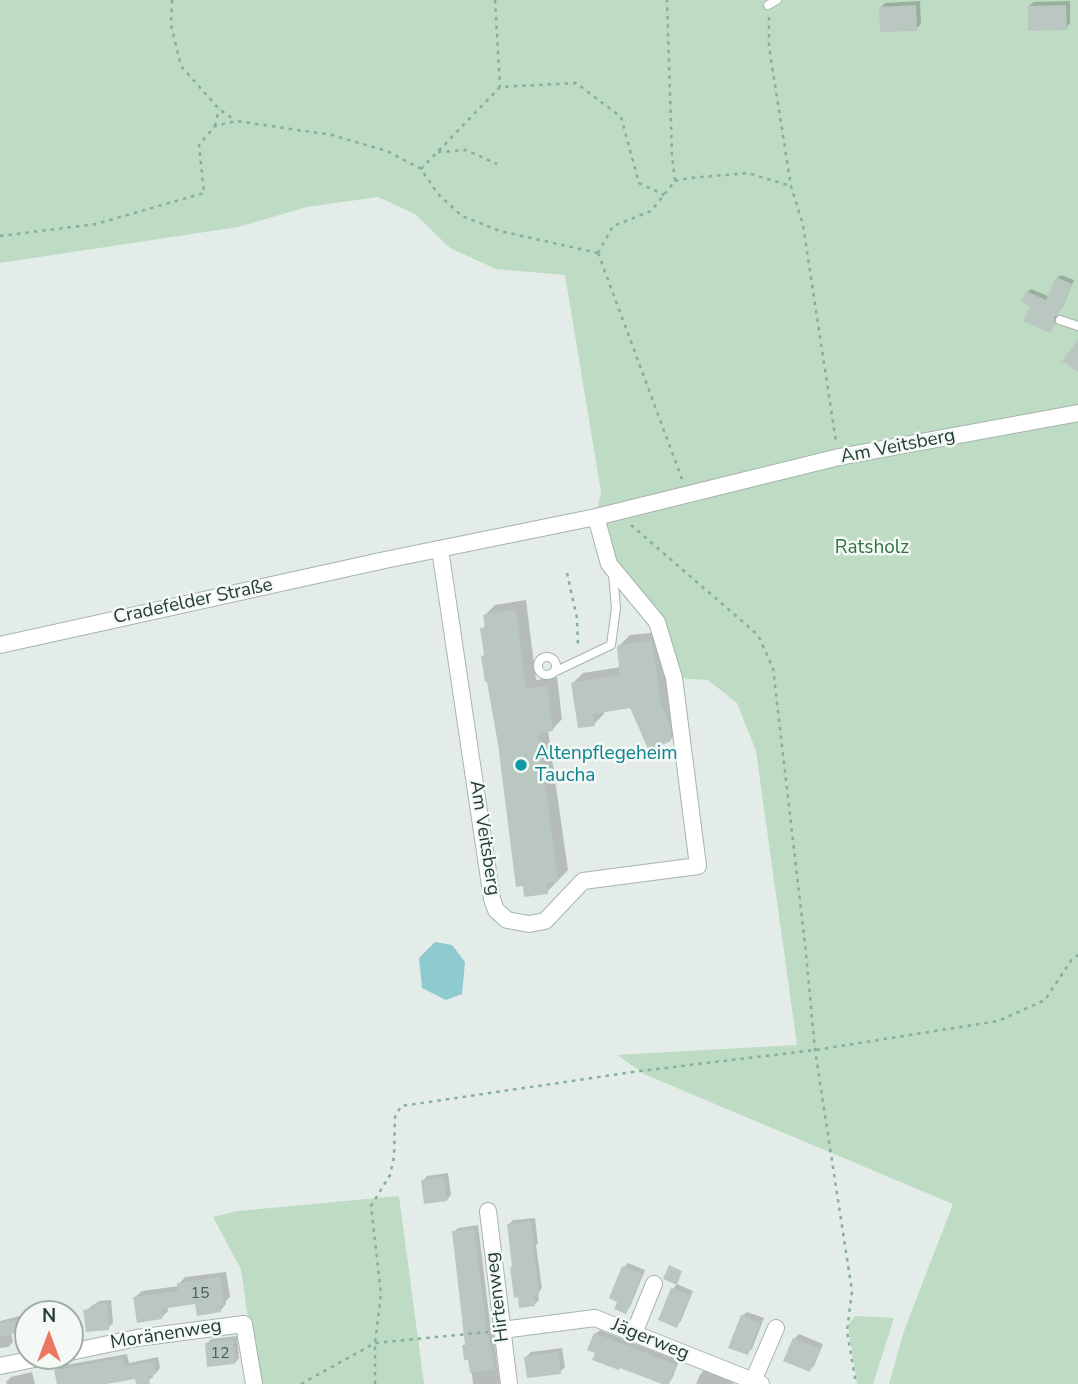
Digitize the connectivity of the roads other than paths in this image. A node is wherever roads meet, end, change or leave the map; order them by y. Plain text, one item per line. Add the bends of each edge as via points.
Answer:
1 (778, 0) edge
2 (768, 5) road end
3 (1060, 320) dead end
4 (1078, 326) edge
5 (1078, 413) edge
6 (596, 517) junction
7 (440, 549) junction
8 (385, 560) joint
9 (612, 570) junction
10 (0, 645) edge
11 (552, 673) dead end
12 (488, 1211) dead end
13 (654, 1284) dead end
14 (776, 1328) dead end
15 (502, 1330) junction
16 (634, 1333) junction
17 (84, 1349) edge
18 (757, 1382) edge
19 (254, 1384) edge
20 (509, 1384) edge

1 - 2 lane
3 - 4 lane
5 - 6 street, Am Veitsberg via 839,457
6 - 7 street, Am Veitsberg
6 - 9 street, Am Veitsberg
7 - 8 street, Am Veitsberg
7 - 9 street, Am Veitsberg via 492,899 507,920 519,923 545,921 583,881 698,866 674,678 657,622
8 - 10 street, Cradefelder Straße
9 - 11 lane via 617,608 611,645
12 - 15 street, Hirtenweg
13 - 16 street
14 - 18 street, Jägerweg
15 - 16 street, Jägerweg via 595,1318
15 - 20 street, Hirtenweg
16 - 18 street, Jägerweg
17 - 19 street, Moränenweg via 244,1324

